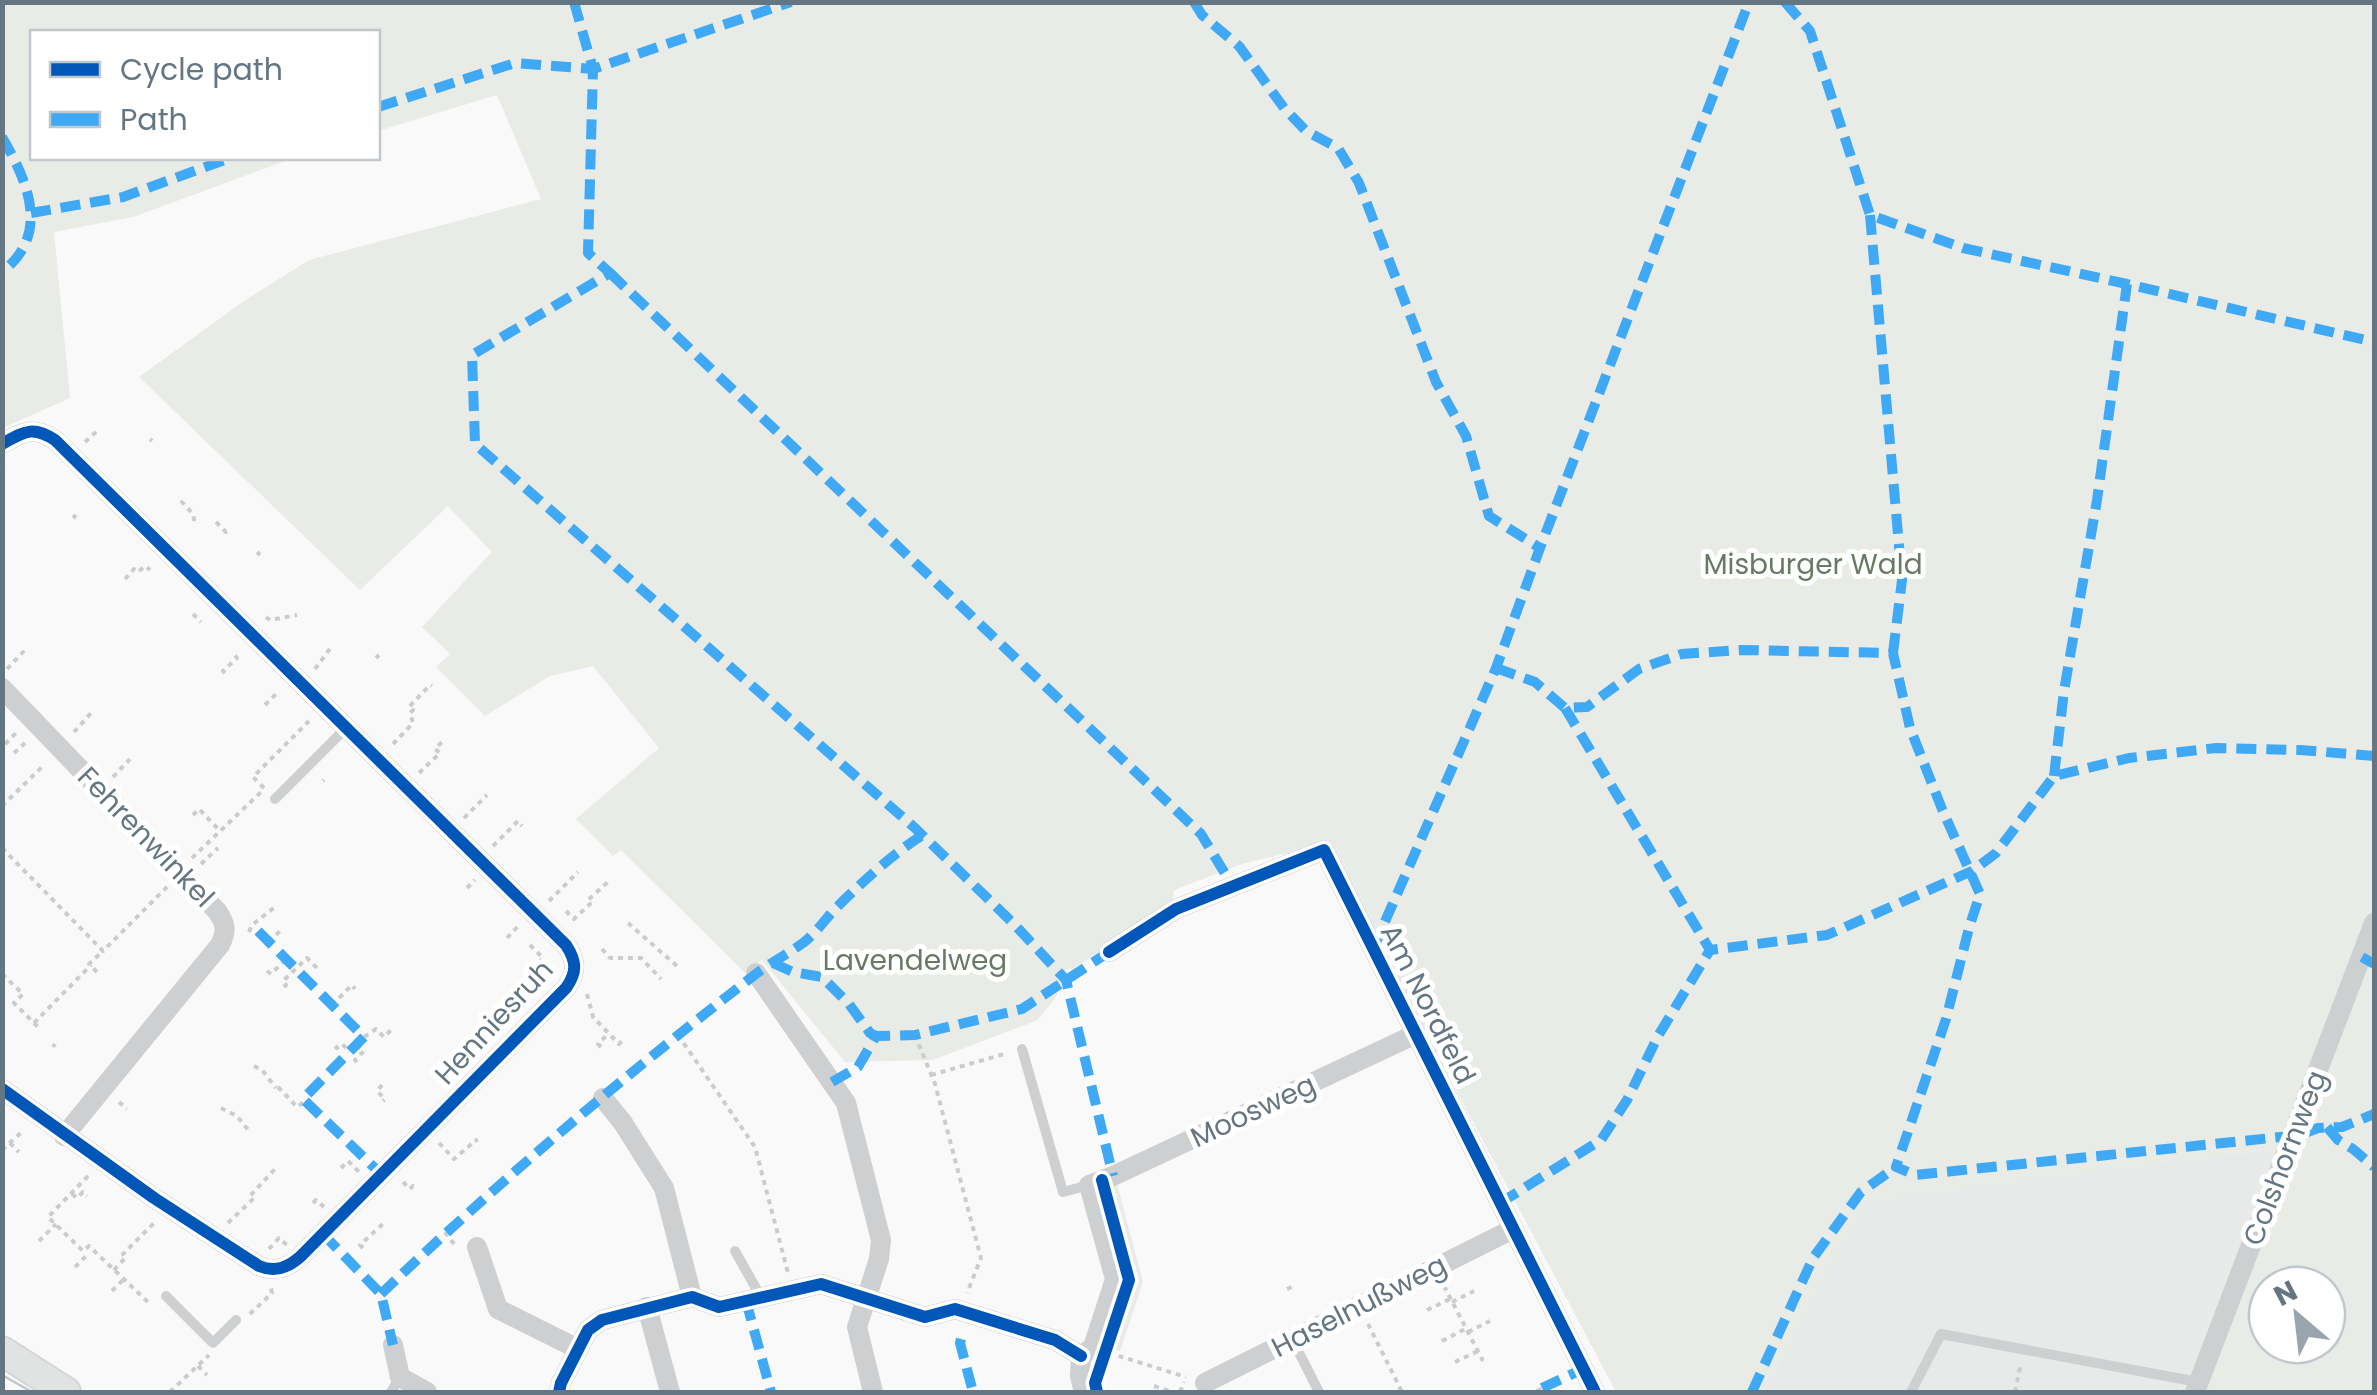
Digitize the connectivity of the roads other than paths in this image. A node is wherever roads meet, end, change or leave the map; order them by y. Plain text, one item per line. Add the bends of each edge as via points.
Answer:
1 (2, 444) edge
2 (4, 679) edge
3 (345, 729) junction
4 (275, 799) dead end
5 (2374, 923) edge
6 (1109, 952) dead end
7 (756, 973) dead end
8 (1416, 1034) junction
9 (1022, 1049) road end
10 (2, 1090) edge
11 (603, 1098) dead end
12 (64, 1136) junction
13 (1089, 1185) junction
14 (1513, 1229) junction
15 (477, 1247) dead end
16 (735, 1251) dead end
17 (166, 1296) dead end
18 (692, 1296) junction
19 (760, 1298) junction
20 (866, 1298) junction
21 (648, 1307) junction
22 (236, 1320) dead end
23 (1292, 1339) junction
24 (393, 1346) dead end
25 (578, 1349) junction
26 (2, 1351) edge
27 (1081, 1356) junction
28 (1205, 1383) road end
29 (396, 1385) edge
30 (2197, 1388) edge
31 (66, 1392) edge
32 (427, 1392) edge
33 (559, 1392) edge
34 (670, 1392) edge
35 (872, 1392) edge
36 (1084, 1392) edge
37 (1319, 1392) edge
38 (1595, 1392) edge
39 (1911, 1392) edge

1 - 3 street, Henniesruh via 37,430 54,440
2 - 12 street, Fehrenwinkel via 217,911 226,932
3 - 4 lane
3 - 12 street, Henniesruh via 566,945 574,977 302,1256 280,1269 259,1266
5 - 30 street, Colshornweg
6 - 8 street, Am Nordfeld via 1176,909 1324,850
7 - 20 street via 846,1103 882,1240
8 - 13 street, Moosweg
8 - 14 street, Am Nordfeld
9 - 13 lane via 1063,1192
10 - 12 street, Henniesruh
11 - 18 street via 664,1188
13 - 27 street via 1115,1280 1093,1347
14 - 23 street, Haselnußweg
14 - 38 street, Am Nordfeld
15 - 25 street via 498,1310
16 - 19 lane
17 - 22 lane via 213,1342
18 - 19 street via 719,1307
18 - 21 street
19 - 20 street via 820,1284
20 - 27 street via 925,1317 956,1309 1054,1340
20 - 35 street via 857,1327
21 - 25 street via 594,1324
21 - 34 street
23 - 28 street, Haselnußweg
23 - 37 lane
24 - 29 street
25 - 33 street
26 - 31 main road
27 - 36 street
29 - 32 street
30 - 39 lane via 1942,1334

